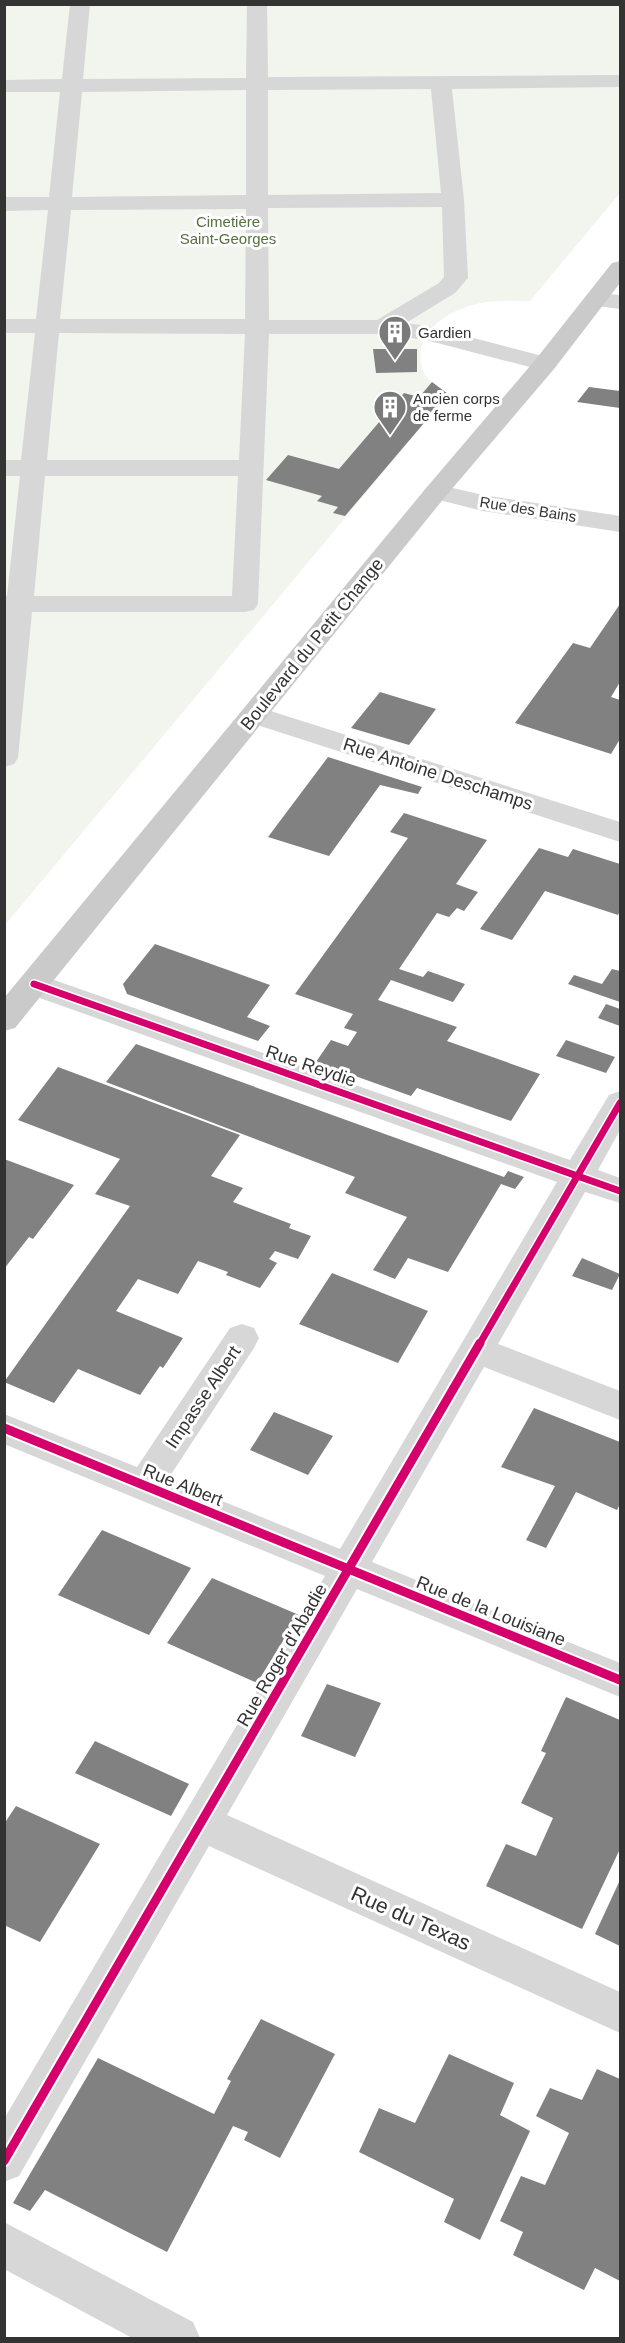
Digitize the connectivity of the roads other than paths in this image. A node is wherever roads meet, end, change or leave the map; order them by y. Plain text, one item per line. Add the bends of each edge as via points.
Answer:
1 (80, 4) edge
2 (257, 4) edge
3 (621, 81) edge
4 (441, 83) junction
5 (258, 84) junction
6 (72, 85) junction
7 (4, 86) edge
8 (453, 200) junction
9 (257, 201) junction
10 (4, 204) edge
11 (61, 204) junction
12 (621, 268) edge
13 (609, 301) edge
14 (4, 326) edge
15 (47, 327) junction
16 (382, 327) junction
17 (257, 328) junction
18 (545, 364) junction
19 (4, 468) edge
20 (33, 468) junction
21 (252, 468) junction
22 (436, 492) junction
23 (621, 524) edge
24 (12, 604) edge
25 (255, 715) junction
26 (4, 758) edge
27 (621, 832) edge
28 (34, 984) junction
29 (4, 1020) edge
30 (621, 1103) edge
31 (578, 1176) junction
32 (621, 1191) edge
33 (242, 1338) dead end
34 (477, 1350) junction
35 (621, 1406) edge
36 (4, 1428) edge
37 (144, 1485) junction
38 (349, 1569) junction
39 (621, 1680) edge
40 (201, 1823) junction
41 (621, 2013) edge
42 (4, 2160) edge
43 (4, 2244) edge
44 (177, 2338) edge

1 - 6 street
2 - 5 street
3 - 4 street
4 - 5 street
4 - 8 street
5 - 6 street
5 - 9 street
6 - 7 street
6 - 11 street
8 - 9 street
8 - 16 street via 456,278 447,288
9 - 11 street
9 - 17 street
10 - 11 street
11 - 15 street
12 - 13 main road, Boulevard du Petit Change
13 - 18 main road, Boulevard du Petit Change
14 - 15 street
15 - 17 street
15 - 20 street
16 - 17 street
16 - 18 street via 427,333
17 - 21 street
18 - 22 main road, Boulevard du Petit Change
19 - 20 street
20 - 21 street
20 - 24 street
21 - 24 street via 245,604
22 - 23 street, Rue des Bains
22 - 25 main road, Boulevard du Petit Change
24 - 26 street
25 - 27 street, Rue Antoine Deschamps
25 - 28 main road, Boulevard du Petit Change
28 - 29 main road, Boulevard du Petit Change
28 - 31 street, Rue Reydie
30 - 31 street, Rue Roger d'Abadie
31 - 32 street, Rue Reydie
31 - 34 street, Rue Roger d'Abadie
33 - 37 street, Impasse Albert
34 - 35 street
34 - 38 street, Rue Roger d'Abadie
36 - 37 street, Rue Albert
37 - 38 street, Rue Albert
38 - 39 street, Rue de la Louisiane
38 - 40 street, Rue Roger d'Abadie
40 - 41 street, Rue du Texas
40 - 42 street, Rue Roger d'Abadie
43 - 44 street

